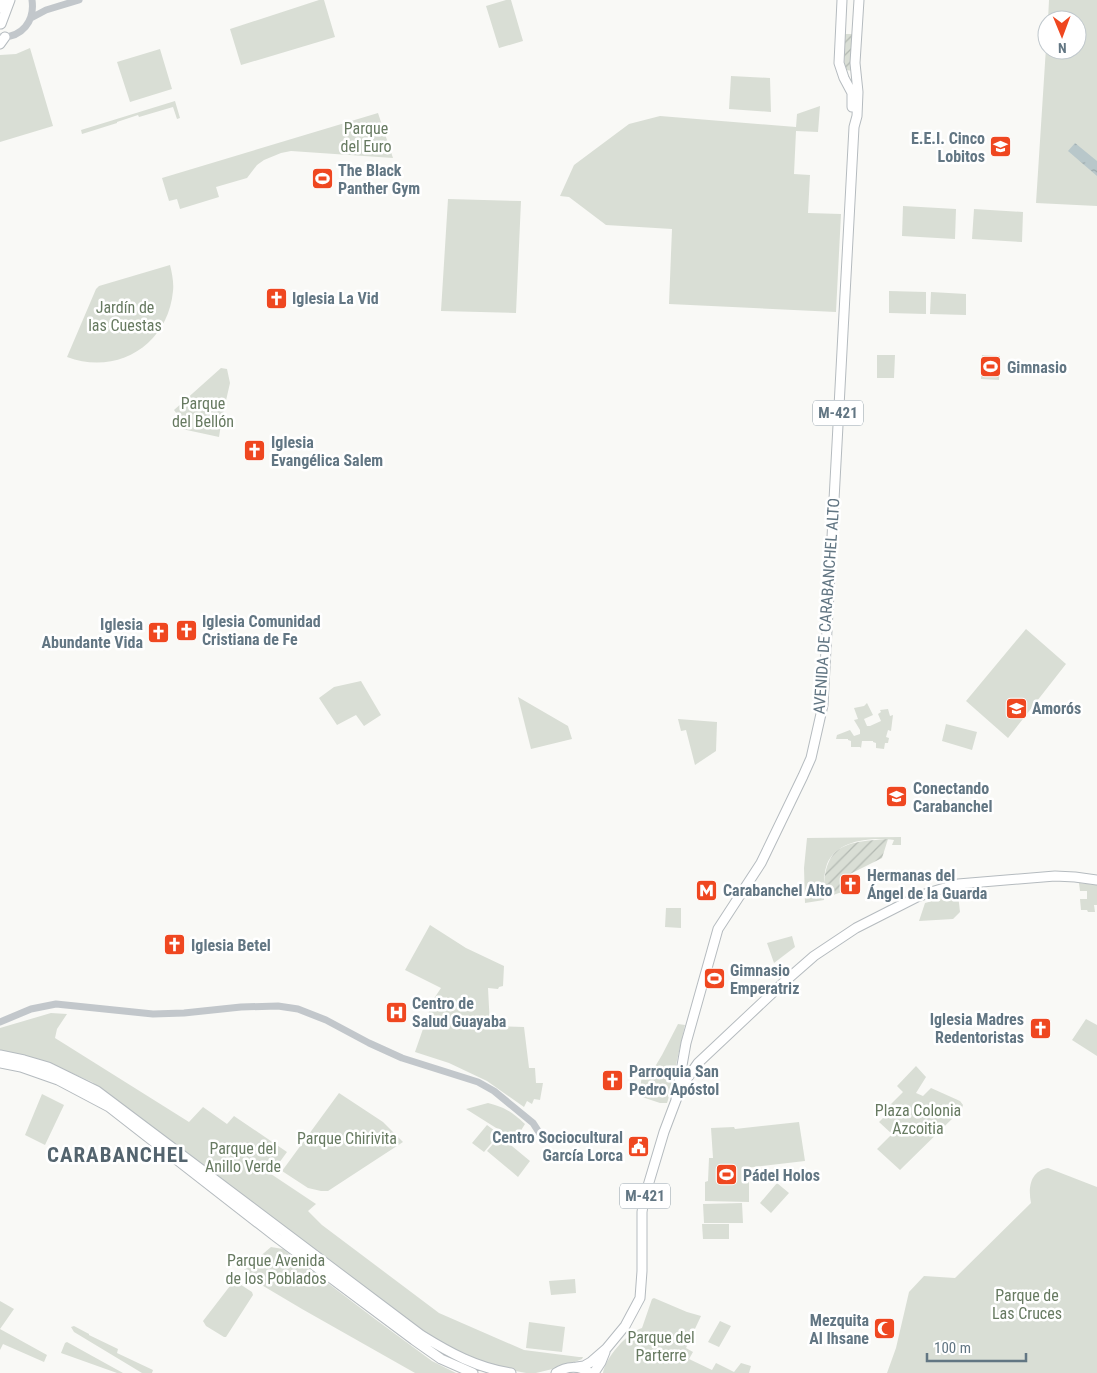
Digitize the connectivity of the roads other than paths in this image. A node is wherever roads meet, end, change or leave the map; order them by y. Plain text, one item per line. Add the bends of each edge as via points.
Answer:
1 (3, 0) edge
2 (10, 0) edge
3 (32, 0) edge
4 (79, 0) edge
5 (842, 0) edge
6 (859, 0) edge
7 (0, 8) edge
8 (31, 18) junction
9 (1, 24) edge
10 (2, 39) edge
11 (854, 127) junction
12 (1097, 880) edge
13 (0, 1022) edge
14 (0, 1055) edge
15 (0, 1063) edge
16 (676, 1099) junction
17 (544, 1140) dead end
18 (606, 1349) junction
19 (601, 1362) junction
20 (577, 1367) junction
21 (473, 1373) edge
22 (511, 1373) edge
23 (556, 1373) edge
24 (590, 1373) edge
25 (594, 1373) edge
26 (599, 1373) edge

1 - 7 main road
2 - 9 main road
3 - 8 street
4 - 8 street
5 - 11 main road, AVENIDA DE CARABANCHEL ALTO via 839,63 852,92
6 - 11 main road, AVENIDA DE CARABANCHEL ALTO / M-421 via 855,63 858,92
8 - 10 street via 16,35
11 - 16 main road, AVENIDA DE CARABANCHEL ALTO / M-421 via 822,705 811,758 803,776 761,863 718,929 683,1057
12 - 16 main road via 1055,876 958,884 917,897 856,928 814,956 698,1063
13 - 17 street via 31,1009 56,1004 161,1014 241,1007 278,1006 301,1010 402,1058 478,1082 533,1123
14 - 22 main road via 48,1067 97,1091 421,1336 475,1365
15 - 21 main road via 58,1080 109,1107 414,1340 441,1359
16 - 18 main road, M-421 via 644,1199 640,1298
18 - 19 main road
18 - 20 main road via 592,1362
19 - 25 main road
19 - 26 main road
20 - 23 main road
20 - 24 main road

